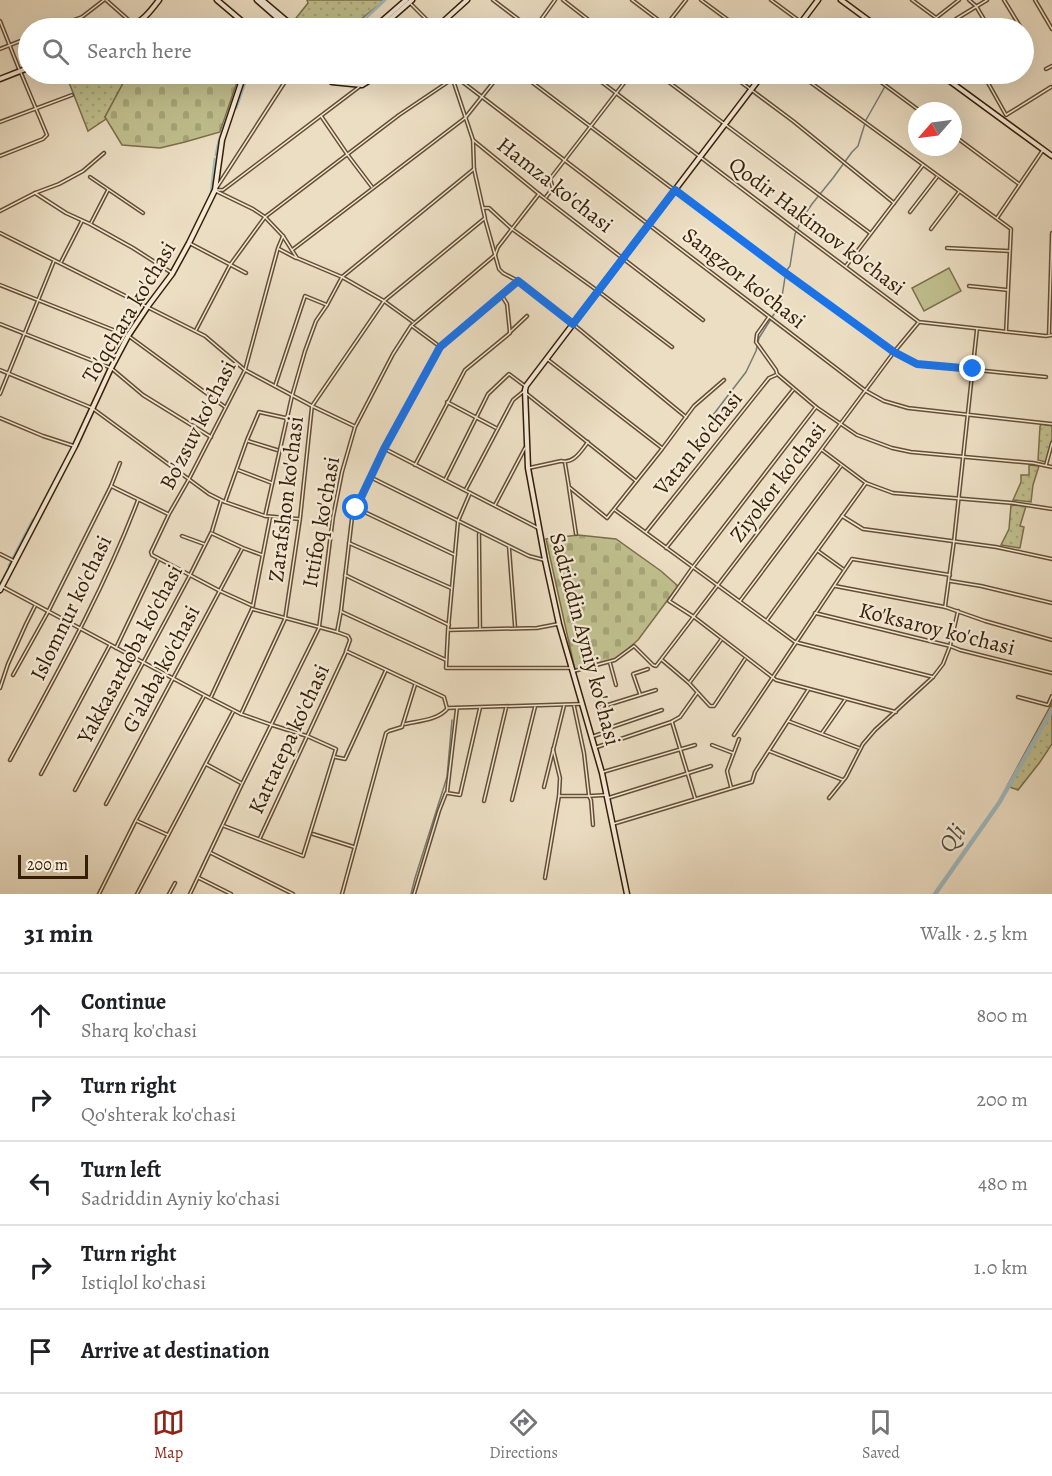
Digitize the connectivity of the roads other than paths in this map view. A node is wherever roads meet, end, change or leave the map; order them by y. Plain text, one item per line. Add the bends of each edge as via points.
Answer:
1 (105, 0) edge
2 (159, 0) edge
3 (217, 0) edge
4 (257, 0) edge
5 (262, 0) edge
6 (467, 0) edge
7 (494, 0) edge
8 (555, 0) edge
9 (563, 0) edge
10 (632, 0) edge
11 (686, 0) edge
12 (701, 0) edge
13 (771, 0) edge
14 (818, 0) edge
15 (841, 0) edge
16 (912, 0) edge
17 (959, 0) edge
18 (969, 0) edge
19 (987, 0) edge
20 (1004, 0) edge
21 (1035, 0) edge
22 (409, 1) edge
23 (976, 6) junction
24 (79, 18) edge
25 (125, 18) edge
26 (145, 18) edge
27 (238, 18) edge
28 (279, 18) edge
29 (281, 18) edge
30 (387, 18) edge
31 (391, 18) edge
32 (429, 18) edge
33 (447, 18) edge
34 (517, 18) edge
35 (542, 18) edge
36 (587, 18) edge
37 (654, 18) edge
38 (673, 18) edge
39 (725, 18) edge
40 (796, 18) edge
41 (804, 18) edge
42 (865, 18) edge
43 (936, 18) joint
44 (958, 18) edge
45 (983, 18) edge
46 (1015, 18) edge
47 (0, 21) edge
48 (1052, 29) edge
49 (18, 42) edge
50 (10, 45) junction
51 (0, 49) edge
52 (18, 66) edge
53 (1052, 66) edge
54 (1046, 69) dead end
55 (18, 72) edge
56 (0, 79) edge
57 (25, 84) edge
58 (241, 84) edge
59 (284, 84) edge
60 (352, 84) edge
61 (447, 84) edge
62 (454, 84) edge
63 (464, 84) edge
64 (492, 84) edge
65 (534, 84) edge
66 (605, 84) edge
67 (623, 84) edge
68 (672, 84) edge
69 (744, 84) edge
70 (756, 84) edge
71 (813, 84) edge
72 (884, 84) edge
73 (954, 84) edge
74 (989, 84) edge
75 (362, 85) joint
76 (1051, 87) edge
77 (752, 90) junction
78 (616, 92) junction
79 (72, 95) dead end
80 (482, 97) junction
81 (909, 102) edge
82 (35, 108) junction
83 (321, 116) junction
84 (465, 118) junction
85 (0, 122) edge
86 (726, 124) junction
87 (590, 127) junction
88 (473, 140) junction
89 (962, 142) edge
90 (1043, 150) junction
91 (104, 153) dead end
92 (347, 154) junction
93 (0, 156) edge
94 (701, 156) junction
95 (1052, 156) edge
96 (565, 160) junction
97 (923, 165) junction
98 (474, 169) junction
99 (938, 176) junction
100 (90, 177) dead end
101 (1020, 184) junction
102 (373, 188) junction
103 (109, 189) junction
104 (215, 190) junction
105 (675, 190) junction
106 (959, 191) junction
107 (35, 193) junction
108 (539, 194) junction
109 (546, 198) junction
110 (894, 203) junction
111 (482, 208) junction
112 (0, 211) edge
113 (910, 212) dead end
114 (143, 213) dead end
115 (265, 217) junction
116 (485, 218) junction
117 (996, 219) junction
118 (82, 221) junction
119 (90, 224) junction
120 (649, 224) junction
121 (512, 229) junction
122 (931, 229) dead end
123 (0, 233) edge
124 (870, 233) junction
125 (1052, 233) edge
126 (283, 236) junction
127 (1052, 242) edge
128 (189, 243) junction
129 (278, 248) junction
130 (947, 248) dead end
131 (292, 250) junction
132 (1010, 251) junction
133 (495, 255) junction
134 (624, 257) junction
135 (297, 258) junction
136 (55, 260) junction
137 (60, 263) junction
138 (230, 265) junction
139 (845, 267) junction
140 (246, 273) dead end
141 (172, 274) junction
142 (342, 277) junction
143 (518, 281) junction
144 (0, 285) edge
145 (969, 286) dead end
146 (1009, 290) junction
147 (598, 291) junction
148 (502, 295) junction
149 (39, 301) junction
150 (384, 301) junction
151 (327, 305) junction
152 (148, 306) junction
153 (527, 316) dead end
154 (769, 316) junction
155 (703, 320) dead end
156 (919, 322) junction
157 (414, 323) junction
158 (0, 324) edge
159 (573, 324) junction
160 (411, 326) junction
161 (977, 329) junction
162 (195, 331) junction
163 (510, 333) junction
164 (1006, 333) junction
165 (25, 335) junction
166 (1050, 335) edge
167 (128, 336) junction
168 (440, 347) junction
169 (672, 347) dead end
170 (894, 352) junction
171 (547, 358) junction
172 (111, 368) junction
173 (973, 369) junction
174 (0, 370) edge
175 (244, 370) junction
176 (8, 373) junction
177 (777, 374) junction
178 (1046, 377) dead end
179 (724, 380) dead end
180 (275, 387) junction
181 (793, 389) junction
182 (525, 390) junction
183 (866, 391) junction
184 (0, 394) edge
185 (292, 396) junction
186 (447, 402) junction
187 (312, 406) junction
188 (226, 407) junction
189 (816, 407) junction
190 (92, 408) junction
191 (967, 415) junction
192 (686, 417) junction
193 (0, 418) edge
194 (476, 418) junction
195 (286, 419) junction
196 (1052, 424) edge
197 (840, 425) junction
198 (355, 427) junction
199 (497, 428) junction
200 (211, 437) junction
201 (247, 440) junction
202 (588, 442) junction
203 (1052, 443) edge
204 (527, 444) junction
205 (75, 446) junction
206 (384, 449) junction
207 (662, 449) junction
208 (821, 450) junction
209 (279, 451) junction
210 (963, 457) junction
211 (120, 463) dead end
212 (565, 463) junction
213 (415, 465) junction
214 (1046, 465) junction
215 (842, 466) junction
216 (1052, 466) edge
217 (528, 468) junction
218 (237, 469) junction
219 (370, 477) junction
220 (189, 479) junction
221 (445, 480) junction
222 (637, 481) junction
223 (273, 483) junction
224 (866, 483) junction
225 (111, 486) junction
226 (569, 487) junction
227 (465, 490) junction
228 (470, 492) junction
229 (958, 499) junction
230 (138, 500) junction
231 (221, 500) junction
232 (225, 502) junction
233 (495, 506) junction
234 (356, 508) junction
235 (1052, 509) edge
236 (615, 510) junction
237 (169, 514) junction
238 (265, 516) junction
239 (842, 516) junction
240 (270, 517) junction
241 (300, 519) junction
242 (458, 521) junction
243 (539, 528) junction
244 (479, 532) junction
245 (211, 533) junction
246 (645, 533) junction
247 (576, 534) dead end
248 (182, 536) dead end
249 (954, 541) junction
250 (349, 543) junction
251 (205, 544) junction
252 (508, 546) junction
253 (243, 548) junction
254 (666, 548) junction
255 (818, 550) junction
256 (0, 554) edge
257 (262, 555) junction
258 (455, 555) junction
259 (159, 558) junction
260 (1052, 559) edge
261 (544, 560) junction
262 (15, 562) junction
263 (693, 567) junction
264 (844, 570) junction
265 (190, 575) junction
266 (345, 575) junction
267 (950, 575) junction
268 (950, 581) junction
269 (834, 585) junction
270 (718, 586) junction
271 (1, 588) edge
272 (452, 588) junction
273 (220, 591) junction
274 (740, 602) junction
275 (1052, 603) edge
276 (35, 605) junction
277 (252, 608) junction
278 (945, 608) junction
279 (341, 611) junction
280 (958, 611) junction
281 (48, 612) junction
282 (815, 614) junction
283 (694, 617) junction
284 (285, 619) junction
285 (766, 621) junction
286 (559, 624) junction
287 (449, 625) junction
288 (319, 628) junction
289 (515, 628) junction
290 (80, 629) junction
291 (480, 629) junction
292 (448, 630) junction
293 (337, 632) junction
294 (721, 639) junction
295 (1052, 640) edge
296 (795, 642) junction
297 (110, 645) junction
298 (950, 646) junction
299 (116, 648) junction
300 (346, 651) junction
301 (746, 658) junction
302 (662, 660) junction
303 (447, 661) junction
304 (610, 662) junction
305 (143, 663) junction
306 (648, 669) dead end
307 (386, 670) junction
308 (572, 670) junction
309 (1052, 673) edge
310 (13, 675) dead end
311 (933, 676) junction
312 (772, 677) junction
313 (172, 679) junction
314 (689, 682) junction
315 (415, 684) junction
316 (616, 686) dead end
317 (0, 688) edge
318 (808, 689) junction
319 (656, 690) dead end
320 (698, 693) junction
321 (204, 695) junction
322 (640, 695) junction
323 (1052, 696) edge
324 (1018, 697) dead end
325 (210, 698) junction
326 (846, 699) junction
327 (583, 704) junction
328 (564, 705) junction
329 (573, 705) junction
330 (535, 706) junction
331 (480, 707) junction
332 (506, 707) junction
333 (447, 708) junction
334 (457, 708) junction
335 (234, 710) junction
336 (662, 710) dead end
337 (896, 712) junction
338 (241, 714) junction
339 (788, 721) junction
340 (671, 722) junction
341 (403, 724) junction
342 (272, 725) junction
343 (605, 729) junction
344 (821, 734) junction
345 (734, 735) dead end
346 (307, 736) junction
347 (593, 736) junction
348 (739, 739) dead end
349 (695, 745) dead end
350 (712, 745) dead end
351 (596, 747) junction
352 (553, 749) junction
353 (681, 749) junction
354 (860, 749) junction
355 (768, 751) junction
356 (734, 753) junction
357 (334, 757) junction
358 (10, 760) dead end
359 (205, 763) junction
360 (711, 766) dead end
361 (602, 773) junction
362 (688, 773) junction
363 (41, 774) dead end
364 (843, 780) junction
365 (242, 784) junction
366 (544, 787) dead end
367 (731, 788) junction
368 (75, 790) dead end
369 (447, 793) junction
370 (559, 796) junction
371 (589, 796) junction
372 (607, 797) junction
373 (695, 798) junction
374 (829, 798) dead end
375 (512, 800) dead end
376 (484, 801) dead end
377 (106, 804) dead end
378 (136, 820) junction
379 (613, 824) junction
380 (223, 825) junction
381 (593, 825) dead end
382 (311, 833) junction
383 (168, 835) junction
384 (259, 840) junction
385 (355, 847) junction
386 (211, 852) junction
387 (198, 878) junction
388 (545, 878) dead end
389 (175, 883) dead end
390 (99, 894) edge
391 (137, 894) edge
392 (170, 894) edge
393 (190, 894) edge
394 (231, 894) edge
395 (293, 894) edge
396 (342, 894) edge
397 (414, 894) edge
398 (627, 894) edge

1 - 24 street
1 - 25 street
2 - 26 street
3 - 27 street
4 - 28 street
5 - 29 street
6 - 33 street
7 - 34 street
8 - 35 street
9 - 36 street
10 - 37 street
11 - 38 street
12 - 39 street
13 - 40 street
14 - 41 street
15 - 42 street
16 - 43 street
17 - 43 street
18 - 23 street
19 - 23 street
20 - 46 street
21 - 48 street
22 - 30 street
22 - 31 street
22 - 32 street
23 - 44 street
23 - 45 street
47 - 50 street
49 - 50 street
50 - 51 street
50 - 52 street
53 - 54 street
55 - 56 street
57 - 82 street
58 - 104 street, To'qchara ko'chasi via 222,140
59 - 104 street
60 - 75 street
61 - 92 street
62 - 84 street
63 - 80 street, Sangzor ko'chasi
64 - 80 street
65 - 87 street
66 - 78 street, Qodir Hakimov ko'chasi
67 - 78 street
68 - 86 street
69 - 77 street
70 - 77 street
71 - 97 street
72 - 81 street
73 - 90 street
74 - 76 street via 1006,115
75 - 83 street
77 - 86 street
77 - 110 street
78 - 87 street
78 - 94 street, Qodir Hakimov ko'chasi
79 - 82 street
80 - 84 street
80 - 96 street, Sangzor ko'chasi
82 - 85 street
82 - 93 street via 47,135
83 - 92 street
83 - 104 street via 223,190
84 - 88 street
84 - 102 street
86 - 94 street
86 - 124 street
87 - 96 street
87 - 105 street
88 - 98 street
88 - 108 street, Hamza ko'chasi
89 - 101 street
90 - 95 street
90 - 101 street
91 - 107 street via 83,171
92 - 102 street
92 - 115 street
94 - 105 street
94 - 139 street, Qodir Hakimov ko'chasi
96 - 109 street via 550,179 553,188
96 - 120 street, Sangzor ko'chasi
97 - 99 street
97 - 110 street
98 - 111 street
98 - 142 street
99 - 106 street
99 - 113 street
100 - 103 street
101 - 117 street
102 - 131 street
103 - 114 street
103 - 119 street
104 - 115 street
104 - 128 street, To'qchara ko'chasi
105 - 120 street
105 - 170 street
106 - 117 street
106 - 122 street
107 - 112 street
107 - 118 street
108 - 109 street, Hamza ko'chasi
108 - 121 street, Ittifoq ko'chasi
109 - 134 street, Hamza ko'chasi
110 - 124 street
111 - 116 street
111 - 121 street via 489,208
115 - 126 street
115 - 138 street
116 - 133 street
116 - 150 street, Zarafshon ko'chasi
117 - 132 street via 1011,229
118 - 119 street
118 - 137 street
119 - 141 street
120 - 134 street
120 - 154 street, Sangzor ko'chasi
121 - 133 street, Ittifoq ko'chasi
121 - 147 street
123 - 136 street
124 - 139 street
125 - 127 street
126 - 129 street, Bo'zsuv ko'chasi
126 - 131 street
127 - 166 street
128 - 138 street
128 - 141 street, To'qchara ko'chasi
129 - 135 street
129 - 175 street, Bo'zsuv ko'chasi
130 - 132 street
131 - 135 street
132 - 146 street
133 - 143 street via 499,269
133 - 157 street, Ittifoq ko'chasi
134 - 147 street
134 - 155 street, Hamza ko'chasi
135 - 142 street
136 - 137 street
136 - 149 street
137 - 152 street
138 - 140 street
138 - 162 street
139 - 156 street, Qodir Hakimov ko'chasi
141 - 152 street, To'qchara ko'chasi
142 - 150 street
142 - 151 street
143 - 148 street
143 - 159 street
144 - 149 street
145 - 146 street
146 - 164 street
147 - 159 street
147 - 169 street
148 - 163 street via 507,304
148 - 168 street
149 - 165 street
149 - 167 street
150 - 157 street
150 - 187 street, Zarafshon ko'chasi
151 - 180 street via 305,296
151 - 185 street via 304,351
152 - 162 street
152 - 167 street, To'qchara ko'chasi
153 - 163 street
154 - 177 street via 756,342
154 - 183 street, Sangzor ko'chasi
156 - 161 street, Qodir Hakimov ko'chasi
156 - 170 street, Ziyokor ko'chasi
157 - 160 street, Ittifoq ko'chasi
158 - 165 street
159 - 171 street
159 - 192 street
160 - 168 street
160 - 198 street, Ittifoq ko'chasi
161 - 164 street, Qodir Hakimov ko'chasi
161 - 173 street
162 - 175 street
163 - 186 street via 465,370
164 - 166 street, Qodir Hakimov ko'chasi
165 - 172 street
165 - 176 street
167 - 172 street, To'qchara ko'chasi
167 - 188 street
168 - 206 street
170 - 173 street via 917,364
170 - 183 street, Ziyokor ko'chasi
171 - 182 street
171 - 207 street
172 - 190 street, To'qchara ko'chasi
172 - 200 street via 143,395
173 - 178 street
173 - 191 street
174 - 176 street
175 - 180 street
175 - 188 street, Bo'zsuv ko'chasi
176 - 184 street
176 - 190 street
177 - 181 street
177 - 246 street, Vatan ko'chasi via 769,378
179 - 192 street
180 - 185 street
181 - 189 street
181 - 254 street
182 - 194 street via 509,374 488,394
182 - 199 street via 513,400
182 - 202 street
182 - 204 street, Sadriddin Ayniy ko'chasi
183 - 191 street, Sangzor ko'chasi via 908,408
183 - 197 street, Ziyokor ko'chasi
185 - 187 street
185 - 195 street
186 - 194 street
186 - 213 street
187 - 198 street
187 - 241 street, Zarafshon ko'chasi
188 - 200 street, Bo'zsuv ko'chasi
189 - 197 street
189 - 263 street
190 - 205 street, To'qchara ko'chasi
190 - 220 street
191 - 196 street, Sangzor ko'chasi
191 - 210 street
192 - 207 street
193 - 205 street
194 - 199 street
194 - 221 street
195 - 201 street via 259,412
195 - 209 street
197 - 208 street, Ziyokor ko'chasi
197 - 210 street via 892,448
198 - 288 street, Ittifoq ko'chasi via 333,516
199 - 227 street
200 - 220 street, Bo'zsuv ko'chasi
201 - 209 street
201 - 218 street
202 - 212 street via 571,462
202 - 222 street
203 - 214 street
204 - 217 street, Sadriddin Ayniy ko'chasi
204 - 233 street
205 - 262 street, To'qchara ko'chasi
206 - 213 street
206 - 219 street
207 - 222 street
208 - 215 street
208 - 270 street, Ziyokor ko'chasi
209 - 223 street
210 - 214 street
210 - 229 street
211 - 225 street
212 - 217 street
212 - 226 street
213 - 221 street
214 - 216 street
215 - 224 street
215 - 274 street
217 - 243 street, Sadriddin Ayniy ko'chasi
218 - 223 street
218 - 232 street
219 - 234 street
219 - 242 street
220 - 231 street
220 - 237 street, Bo'zsuv ko'chasi
221 - 227 street
222 - 236 street
223 - 238 street
224 - 229 street via 893,492
224 - 239 street
225 - 230 street
225 - 281 street
226 - 236 street via 608,518
226 - 247 street
227 - 228 street
228 - 233 street
228 - 242 street
229 - 235 street
229 - 249 street
230 - 237 street
230 - 290 street, Islomnur ko'chasi via 111,568
231 - 232 street
231 - 245 street, Yakkasardoba ko'chasi
232 - 238 street
233 - 243 street
234 - 250 street
234 - 258 street
236 - 246 street
237 - 259 street, Bo'zsuv ko'chasi via 151,552
238 - 240 street
239 - 249 street via 863,530
239 - 255 street
240 - 241 street
240 - 257 street
241 - 284 street, Zarafshon ko'chasi
242 - 244 street
242 - 258 street
243 - 261 street, Sadriddin Ayniy ko'chasi
244 - 252 street
244 - 291 street
245 - 251 street, Yakkasardoba ko'chasi
245 - 253 street
246 - 254 street
248 - 251 street
249 - 260 street
249 - 267 street
250 - 266 street
250 - 272 street
251 - 265 street, Yakkasardoba ko'chasi
252 - 261 street
252 - 289 street
253 - 257 street
253 - 273 street, G'alaba ko'chasi
254 - 263 street
255 - 264 street
255 - 285 street
256 - 262 street
257 - 277 street
258 - 272 street
259 - 265 street
259 - 299 street
261 - 286 street, Sadriddin Ayniy ko'chasi
262 - 271 street, To'qchara ko'chasi
263 - 270 street
263 - 283 street via 669,601
264 - 267 street via 852,559
264 - 269 street
265 - 273 street
265 - 305 street, Yakkasardoba ko'chasi
266 - 279 street
266 - 287 street
267 - 268 street
268 - 275 street
268 - 278 street
269 - 278 street
269 - 282 street
270 - 274 street
270 - 283 street, Ziyokor ko'chasi
271 - 276 street
272 - 287 street
273 - 277 street
273 - 313 street, G'alaba ko'chasi
274 - 285 street
276 - 281 street
276 - 317 street
277 - 284 street
277 - 325 street
278 - 280 street
279 - 293 street
279 - 303 street
280 - 295 street
280 - 298 street
281 - 290 street
281 - 310 street
282 - 296 street
282 - 298 street, Ko'ksaroy ko'chasi
283 - 294 street
283 - 302 street, Ziyokor ko'chasi
284 - 288 street
284 - 338 street, Zarafshon ko'chasi
285 - 296 street
286 - 289 street
286 - 308 street, Sadriddin Ayniy ko'chasi
287 - 292 street
288 - 293 street
288 - 342 street, Ittifoq ko'chasi
289 - 291 street
290 - 297 street
290 - 358 street, Islomnur ko'chasi
291 - 292 street
292 - 303 street
293 - 300 street via 349,638
294 - 301 street
294 - 314 street
296 - 311 street
296 - 312 street
297 - 299 street
297 - 363 street
298 - 309 street, Ko'ksaroy ko'chasi
298 - 311 street
299 - 305 street
300 - 307 street
300 - 346 street, Kattatepa ko'chasi
301 - 312 street
301 - 320 street via 714,706
302 - 304 street via 652,665 634,646
302 - 314 street
303 - 308 street via 446,668
304 - 308 street
304 - 316 street
305 - 313 street
305 - 368 street, Yakkasardoba ko'chasi
306 - 322 street via 633,674
307 - 315 street
307 - 357 street via 345,759
308 - 327 street, Sadriddin Ayniy ko'chasi
311 - 337 street
312 - 318 street
312 - 345 street
313 - 321 street
313 - 377 street, G'alaba ko'chasi
314 - 320 street
315 - 333 street via 444,697
315 - 341 street
318 - 326 street
318 - 339 street
319 - 322 street
320 - 340 street via 680,717
321 - 325 street
321 - 378 street
322 - 343 street via 598,708
323 - 324 street via 1048,705
325 - 335 street
326 - 337 street
326 - 344 street
327 - 329 street
327 - 347 street, Sadriddin Ayniy ko'chasi
328 - 329 street
328 - 330 street
328 - 352 street
329 - 371 street
330 - 332 street
330 - 375 street
331 - 332 street
331 - 334 street
331 - 369 street via 460,795
332 - 376 street
333 - 334 street
333 - 341 street via 438,716
334 - 369 street
335 - 338 street
335 - 359 street
336 - 343 street
337 - 354 street
338 - 342 street
339 - 344 street
339 - 355 street
340 - 351 street
340 - 353 street
341 - 385 street via 402,728 387,732
342 - 346 street
342 - 365 street, Ittifoq ko'chasi
343 - 347 street
344 - 354 street
346 - 357 street via 336,749
346 - 384 street, Kattatepa ko'chasi
347 - 351 street, Sadriddin Ayniy ko'chasi
348 - 356 street
349 - 353 street
350 - 356 street
351 - 361 street, Sadriddin Ayniy ko'chasi
352 - 366 street
352 - 370 street via 560,778
353 - 361 street
353 - 362 street
354 - 364 street
355 - 364 street
355 - 367 street via 752,782
356 - 367 street via 727,771
357 - 382 street
359 - 365 street
359 - 383 street
360 - 362 street
361 - 372 street, Sadriddin Ayniy ko'chasi
362 - 372 street
362 - 373 street
364 - 374 street
365 - 380 street, Ittifoq ko'chasi
367 - 373 street
369 - 397 street
370 - 371 street
370 - 388 street
371 - 372 street
371 - 381 street
372 - 379 street, Sadriddin Ayniy ko'chasi
373 - 379 street
378 - 383 street
378 - 390 street
379 - 398 street, Sadriddin Ayniy ko'chasi
380 - 384 street
380 - 386 street, Ittifoq ko'chasi
382 - 384 street via 302,856
382 - 385 street
383 - 391 street
385 - 396 street
386 - 387 street, Ittifoq ko'chasi
386 - 395 street
387 - 393 street, Ittifoq ko'chasi
387 - 394 street
389 - 392 street

